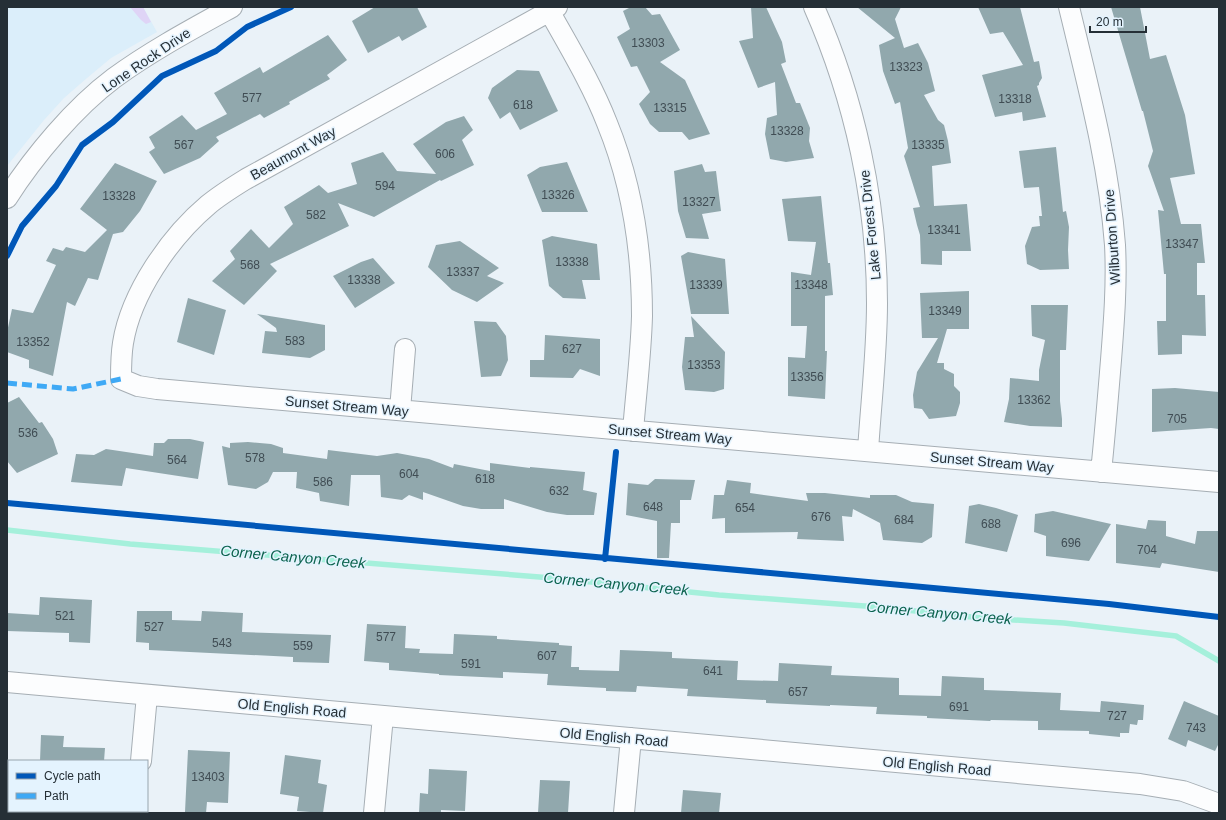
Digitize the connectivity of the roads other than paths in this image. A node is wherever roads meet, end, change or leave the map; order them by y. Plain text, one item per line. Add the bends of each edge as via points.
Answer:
1 (232, 7) edge
2 (814, 7) edge
3 (1068, 7) edge
4 (551, 8) edge
5 (7, 198) edge
6 (405, 349) dead end
7 (121, 379) joint
8 (400, 410) junction
9 (633, 431) junction
10 (868, 451) junction
11 (1101, 472) junction
12 (1219, 482) edge
13 (7, 682) edge
14 (147, 695) junction
15 (383, 716) junction
16 (630, 738) junction
17 (141, 760) edge
18 (1219, 804) edge
19 (374, 813) edge
20 (624, 813) edge

1 - 5 street, Lone Rock Drive via 163,46 90,99 26,170
2 - 10 street, Lake Forest Drive via 848,100 860,145 872,218 877,304
3 - 11 street, Wilburton Drive via 1103,152 1115,246 1114,317
4 - 7 street, Beaumont Way via 246,179 208,205 166,251 148,278 133,309 123,342
4 - 9 street via 607,123 624,172 634,216 639,248 642,317
6 - 8 street
7 - 8 street, Sunset Stream Way via 138,386 157,389
8 - 9 street, Sunset Stream Way
9 - 10 street, Sunset Stream Way
10 - 11 street, Sunset Stream Way
11 - 12 street, Sunset Stream Way
13 - 14 street, Old English Road
14 - 15 street, Old English Road
14 - 17 street
15 - 16 street, Old English Road
15 - 19 street
16 - 18 street, Old English Road via 1140,784 1183,791
16 - 20 street

